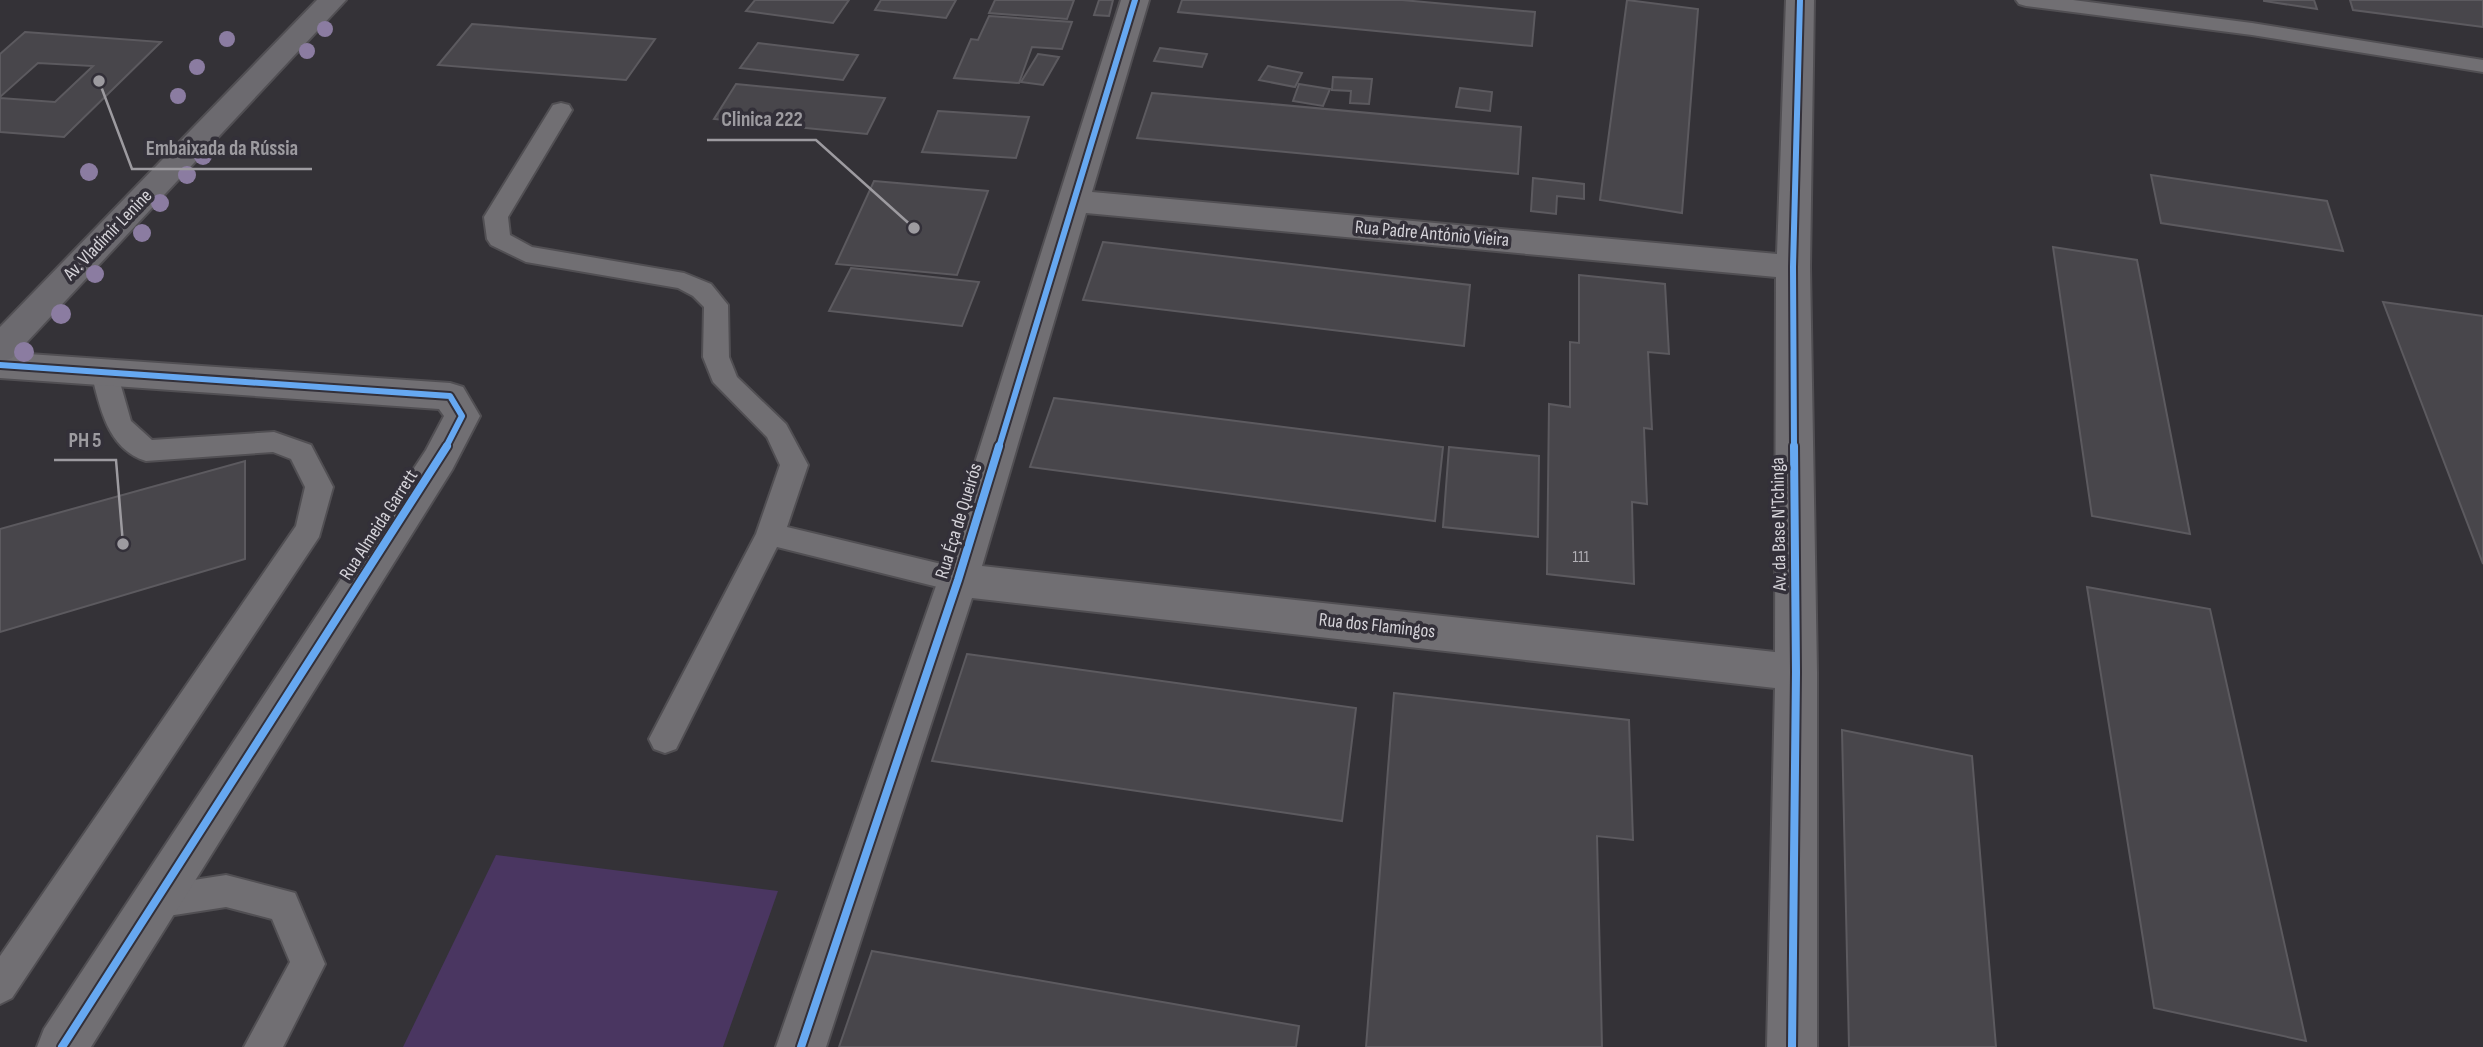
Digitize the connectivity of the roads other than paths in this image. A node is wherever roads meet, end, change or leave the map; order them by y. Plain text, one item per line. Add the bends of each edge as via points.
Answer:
1 (332, 0) edge
2 (1135, 0) edge
3 (1800, 0) edge
4 (2026, 0) edge
5 (2483, 65) edge
6 (561, 110) dead end
7 (1072, 201) junction
8 (1793, 267) junction
9 (0, 349) edge
10 (0, 365) edge
11 (104, 372) junction
12 (770, 534) junction
13 (958, 579) junction
14 (1797, 672) junction
15 (665, 739) dead end
16 (155, 902) junction
17 (0, 986) edge
18 (62, 1047) edge
19 (262, 1047) edge
20 (801, 1047) edge
21 (1792, 1047) edge

1 - 9 main road, Av. Vladimir Lenine
2 - 7 street, Rua Éça de Queirós
3 - 8 street, Av. da Base N'Tchinga
4 - 5 lane
6 - 12 lane via 496,217 499,239 526,254 684,281 702,290 716,305 716,357 726,382 777,431 794,465
7 - 8 street, Rua Padre António Vieira
7 - 13 street, Rua Éça de Queirós
8 - 14 street, Av. da Base N'Tchinga
10 - 11 street, Rua Almeida Garrett
11 - 16 street, Rua Almeida Garrett via 450,396 462,416 439,460
11 - 17 lane via 119,426 146,451 274,442 301,452 319,487 309,529
12 - 13 lane
12 - 15 lane
13 - 14 street, Rua dos Flamingos
13 - 20 street, Rua Éça de Queirós
14 - 21 street, Av. da Base N'Tchinga
16 - 18 street, Rua Almeida Garrett
16 - 19 lane via 226,891 283,905 308,964

